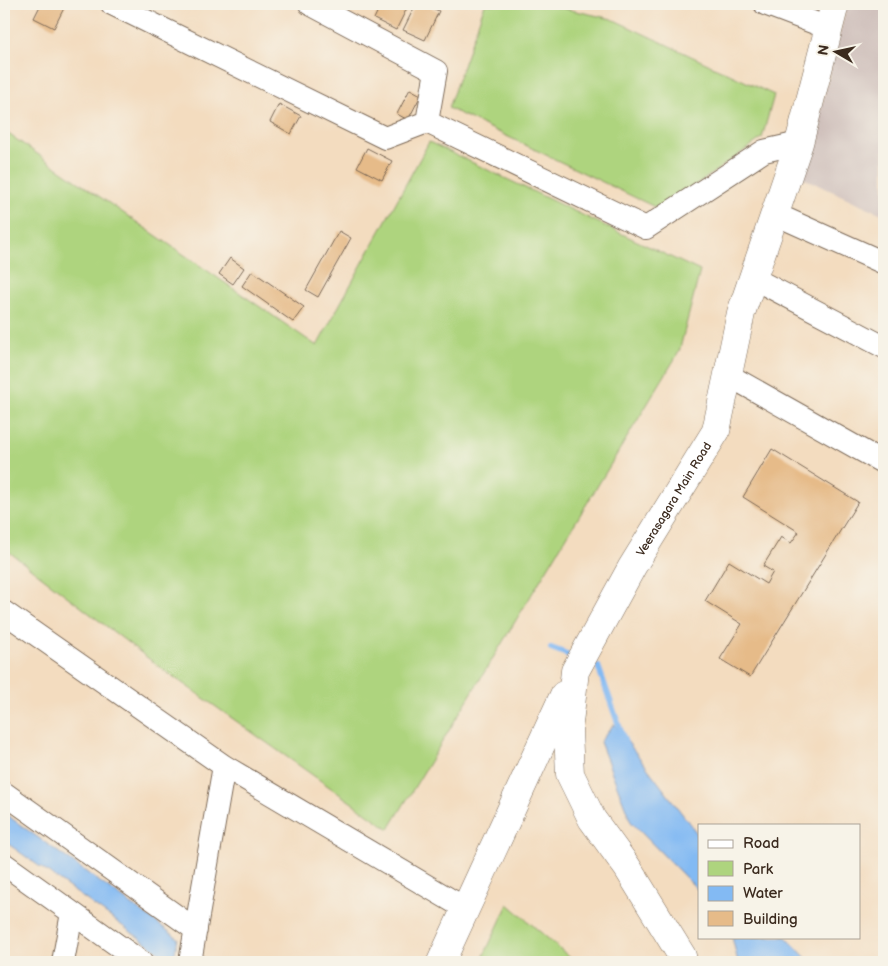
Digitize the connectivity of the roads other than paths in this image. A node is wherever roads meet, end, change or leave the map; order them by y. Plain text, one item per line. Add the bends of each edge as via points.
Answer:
1 (112, 4) edge
2 (310, 4) edge
3 (765, 4) edge
4 (832, 16) edge
5 (427, 122) junction
6 (799, 144) junction
7 (775, 214) junction
8 (884, 263) edge
9 (753, 278) junction
10 (884, 346) edge
11 (728, 375) junction
12 (884, 463) edge
13 (4, 612) edge
14 (575, 671) junction
15 (224, 766) junction
16 (4, 793) edge
17 (4, 864) edge
18 (466, 909) junction
19 (72, 913) junction
20 (193, 946) edge
21 (63, 962) edge
22 (141, 962) edge
23 (441, 962) edge
24 (683, 962) edge

1 - 5 street via 385,138
2 - 5 street via 436,71
3 - 4 street
4 - 6 street, Veerasagara Main Road
5 - 6 street via 646,228 764,151
6 - 7 street, Veerasagara Main Road
7 - 8 street
7 - 9 street, Veerasagara Main Road
9 - 10 street
9 - 11 street, Veerasagara Main Road via 741,313
11 - 12 street
11 - 14 street, Veerasagara Main Road via 716,431 632,567
13 - 15 street
14 - 18 street
14 - 24 street, Veerasagara Main Road via 568,731 570,774 592,819 627,867
15 - 18 street
15 - 20 street
16 - 20 street
17 - 19 street
18 - 23 street
19 - 21 street
19 - 22 street

